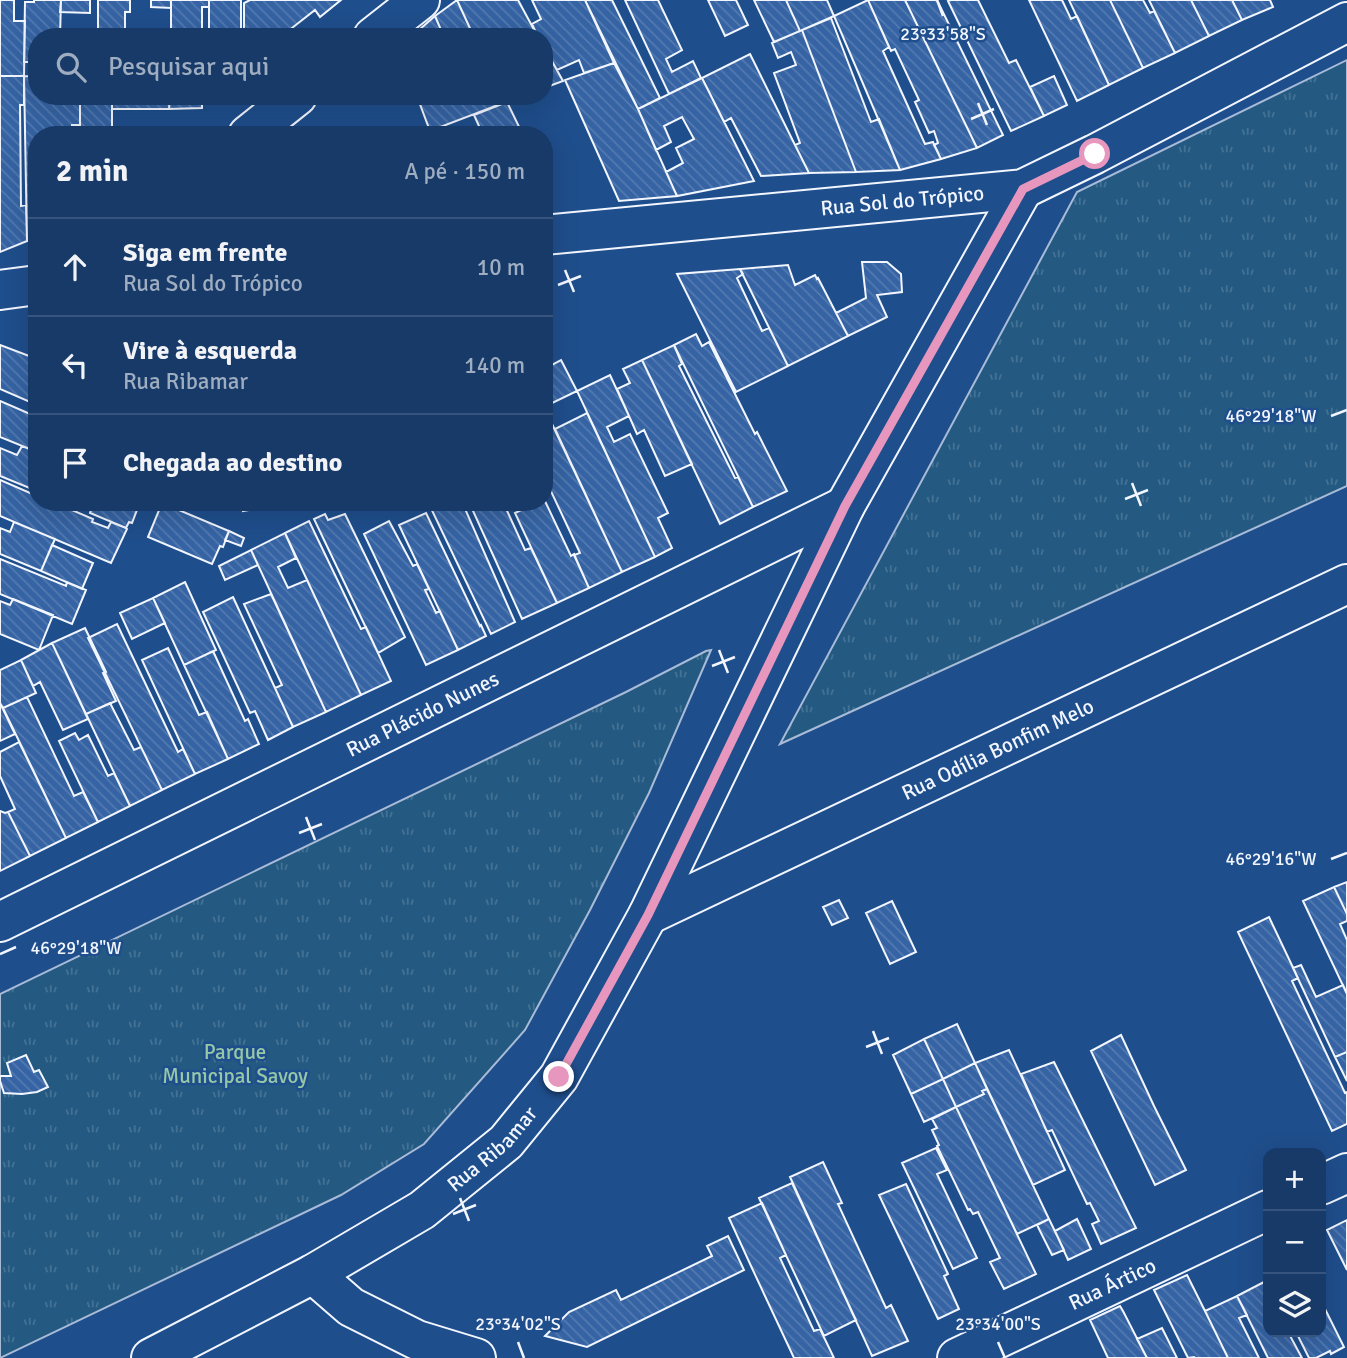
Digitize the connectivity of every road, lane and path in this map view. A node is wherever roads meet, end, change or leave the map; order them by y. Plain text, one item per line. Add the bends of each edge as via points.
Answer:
1 (420, 0) edge
2 (1347, 22) edge
3 (384, 28) edge
4 (286, 105) edge
5 (259, 126) edge
6 (1023, 189) junction
7 (553, 234) edge
8 (28, 286) edge
9 (0, 290) edge
10 (845, 506) junction
11 (1347, 584) edge
12 (648, 915) junction
13 (0, 922) edge
14 (1347, 1173) edge
15 (1326, 1183) edge
16 (1266, 1211) edge
17 (313, 1274) junction
18 (151, 1358) edge
19 (476, 1358) edge
20 (957, 1358) edge

1 - 3 street
2 - 6 street, Rua Sol do Trópico
4 - 5 street
6 - 7 street, Rua Sol do Trópico
6 - 10 street, Rua Ribamar
8 - 9 street
10 - 12 street, Rua Ribamar
10 - 13 street, Rua Plácido Nunes
11 - 12 street, Rua Odília Bonfim Melo
12 - 17 street, Rua Ribamar via 559,1077 506,1142 422,1210
14 - 15 street
16 - 20 street, Rua Ártico
17 - 18 street, Rua Ribamar
17 - 19 street via 351,1307 417,1340

